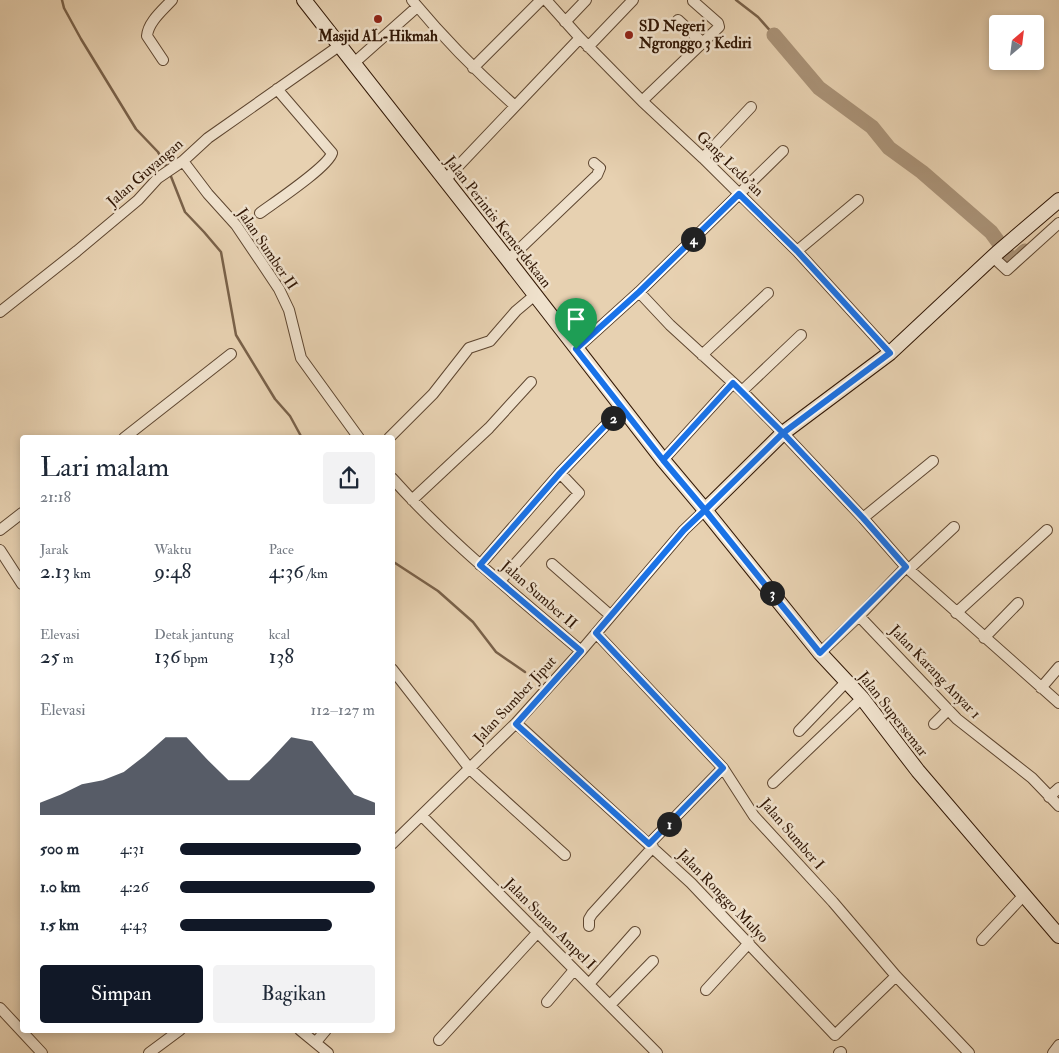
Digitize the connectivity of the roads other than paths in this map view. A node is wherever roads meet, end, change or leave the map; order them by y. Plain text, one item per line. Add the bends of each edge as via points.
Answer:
1 (172, 0) edge
2 (304, 0) edge
3 (541, 0) edge
4 (546, 0) edge
5 (586, 0) edge
6 (633, 0) edge
7 (693, 1) edge
8 (415, 3) edge
9 (678, 20) dead end
10 (565, 22) junction
11 (580, 38) junction
12 (703, 44) junction
13 (339, 46) junction
14 (588, 46) junction
15 (163, 60) dead end
16 (354, 63) junction
17 (473, 68) junction
18 (277, 89) junction
19 (642, 101) junction
20 (515, 106) junction
21 (751, 107) dead end
22 (782, 150) dead end
23 (703, 158) junction
24 (183, 161) junction
25 (594, 163) dead end
26 (445, 180) junction
27 (739, 194) junction
28 (858, 200) dead end
29 (1059, 200) edge
30 (260, 213) dead end
31 (1059, 224) edge
32 (797, 251) junction
33 (995, 255) junction
34 (508, 260) junction
35 (639, 292) junction
36 (768, 293) dead end
37 (535, 294) junction
38 (0, 312) edge
39 (800, 335) dead end
40 (576, 349) junction
41 (890, 353) junction
42 (231, 354) dead end
43 (702, 355) junction
44 (531, 382) dead end
45 (733, 383) junction
46 (742, 391) junction
47 (622, 408) junction
48 (783, 433) junction
49 (128, 435) edge
50 (357, 435) edge
51 (392, 435) edge
52 (663, 460) junction
53 (933, 461) dead end
54 (560, 473) junction
55 (395, 481) edge
56 (412, 500) junction
57 (705, 510) junction
58 (20, 515) edge
59 (863, 518) junction
60 (954, 527) dead end
61 (0, 530) edge
62 (1047, 530) dead end
63 (0, 550) edge
64 (552, 564) dead end
65 (480, 565) junction
66 (907, 568) junction
67 (20, 581) edge
68 (500, 581) junction
69 (1018, 603) dead end
70 (956, 613) junction
71 (610, 615) junction
72 (859, 616) junction
73 (596, 633) junction
74 (984, 638) junction
75 (581, 651) junction
76 (820, 653) junction
77 (1059, 666) edge
78 (395, 673) edge
79 (847, 681) junction
80 (1041, 688) junction
81 (862, 698) junction
82 (1059, 703) edge
83 (948, 710) junction
84 (516, 724) junction
85 (934, 724) dead end
86 (799, 731) dead end
87 (723, 768) junction
88 (470, 769) junction
89 (774, 782) dead end
90 (1059, 788) edge
91 (1050, 797) junction
92 (1059, 806) edge
93 (422, 816) junction
94 (395, 841) edge
95 (651, 845) junction
96 (566, 855) dead end
97 (1024, 895) junction
98 (589, 926) dead end
99 (1057, 929) edge
100 (538, 932) junction
101 (635, 932) dead end
102 (982, 940) dead end
103 (749, 944) junction
104 (653, 961) dead end
105 (574, 970) junction
106 (896, 976) junction
107 (589, 984) junction
108 (706, 990) dead end
109 (548, 1002) dead end
110 (610, 1005) junction
111 (0, 1008) edge
112 (20, 1029) edge
113 (23, 1033) edge
114 (176, 1033) edge
115 (303, 1033) edge
116 (324, 1033) edge
117 (439, 1040) dead end
118 (1059, 1045) edge
119 (316, 1047) edge
120 (652, 1051) edge
121 (42, 1053) edge
122 (149, 1053) edge
123 (328, 1053) edge
124 (969, 1053) edge
125 (1053, 1053) edge

1 - 15 street via 156,18 147,36
2 - 13 main road, Jalan Perintis Kemerdekaan
3 - 17 street
4 - 10 street, Gang Ledo'an
5 - 10 street
6 - 14 street
7 - 12 street via 719,25
8 - 16 street
8 - 17 street
9 - 12 street
10 - 11 street, Gang Ledo'an
11 - 14 street, Gang Ledo'an
11 - 20 street
12 - 19 street
13 - 16 main road, Jalan Perintis Kemerdekaan
13 - 18 street, Jalan Guyangan
14 - 19 street, Gang Ledo'an
16 - 26 main road, Jalan Perintis Kemerdekaan
17 - 20 street
18 - 24 street, Jalan Guyangan via 203,142
18 - 30 street via 332,152 313,173
19 - 23 street, Gang Ledo'an
20 - 26 street
21 - 23 street
22 - 27 street
23 - 27 street, Gang Ledo'an
24 - 38 street, Jalan Guyangan via 158,178 138,200
24 - 50 street, Jalan Sumber II via 262,262 289,310 301,358
25 - 34 street via 600,168 597,175
26 - 34 main road, Jalan Perintis Kemerdekaan
27 - 32 street, Gang Ledo'an
27 - 35 street
28 - 32 street
29 - 33 main road
31 - 33 street via 1007,270
32 - 41 street, Gang Ledo'an
33 - 41 main road
34 - 37 main road, Jalan Perintis Kemerdekaan
35 - 40 street
35 - 43 street
36 - 43 street
37 - 40 main road, Jalan Perintis Kemerdekaan
37 - 51 street via 490,341 470,348 433,394
39 - 46 street
40 - 47 main road, Jalan Perintis Kemerdekaan
41 - 48 main road
42 - 49 street
43 - 45 street
44 - 56 street via 489,428
45 - 46 street
45 - 52 street
46 - 48 street
47 - 52 main road, Jalan Perintis Kemerdekaan
47 - 54 street
48 - 57 main road
48 - 59 street
52 - 57 main road, Jalan Perintis Kemerdekaan
53 - 59 street
54 - 65 street
54 - 68 street via 579,493
55 - 56 street, Jalan Sumber II
56 - 65 street, Jalan Sumber II
57 - 71 street, Jalan Sumber Jiput
57 - 76 main road, Jalan Supersemar
58 - 61 street
59 - 66 street
60 - 66 street
62 - 70 street
63 - 67 street
64 - 71 street
65 - 68 street, Jalan Sumber II
66 - 70 street
66 - 72 street
68 - 75 street, Jalan Sumber II
69 - 74 street
70 - 74 street
71 - 73 street, Jalan Sumber Jiput
72 - 76 street
72 - 83 street, Jalan Karang Anyar 1
73 - 75 street, Jalan Sumber Jiput
73 - 87 street, Jalan Sumber I
74 - 80 street
75 - 84 street, Jalan Sumber Jiput
76 - 79 main road, Jalan Supersemar
77 - 80 street
78 - 88 street
79 - 81 main road, Jalan Supersemar
79 - 86 street
80 - 82 street
81 - 89 street
81 - 97 main road, Jalan Supersemar via 918,771
83 - 85 street
83 - 91 street, Jalan Karang Anyar 1 via 1032,778
84 - 88 street, Jalan Sumber Jiput
84 - 95 street, Jalan Ronggo Mulyo
87 - 95 street
87 - 106 street, Jalan Sumber I via 754,816
88 - 93 street, Jalan Sumber Jiput
88 - 96 street
90 - 91 street
91 - 92 street, Jalan Karang Anyar 1
93 - 94 street, Jalan Sumber Jiput
93 - 100 street, Jalan Sunan Ampel I
95 - 98 street via 592,914
95 - 103 street, Jalan Ronggo Mulyo
97 - 99 main road, Jalan Supersemar
97 - 102 street
100 - 105 street, Jalan Sunan Ampel I
100 - 117 street
101 - 107 street
103 - 106 street, Jalan Ronggo Mulyo via 835,1035
103 - 108 street
104 - 110 street
105 - 107 street, Jalan Sunan Ampel I
105 - 109 street
106 - 124 street, Jalan Sumber I
107 - 110 street, Jalan Sunan Ampel I
110 - 120 street, Jalan Sunan Ampel I
111 - 112 street
113 - 121 street
114 - 122 street
115 - 119 street
116 - 119 street
118 - 125 street
119 - 123 street

